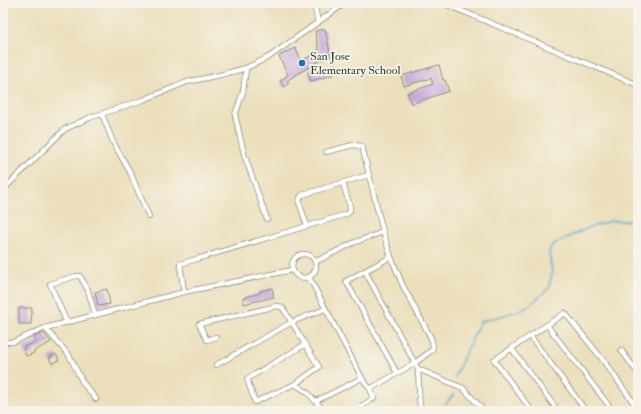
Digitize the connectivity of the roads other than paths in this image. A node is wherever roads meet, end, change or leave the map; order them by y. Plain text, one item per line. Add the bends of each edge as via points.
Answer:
1 (314, 3) edge
2 (345, 3) edge
3 (443, 3) edge
4 (318, 23) junction
5 (246, 68) junction
6 (638, 85) edge
7 (102, 114) junction
8 (326, 152) dead end
9 (368, 175) junction
10 (343, 183) junction
11 (3, 190) edge
12 (149, 217) dead end
13 (267, 219) dead end
14 (307, 226) junction
15 (383, 232) junction
16 (391, 257) junction
17 (315, 262) junction
18 (292, 270) junction
19 (365, 271) junction
20 (308, 277) junction
21 (184, 292) junction
22 (325, 309) junction
23 (95, 315) junction
24 (292, 322) junction
25 (67, 323) junction
26 (548, 325) junction
27 (45, 328) junction
28 (530, 336) junction
29 (216, 337) dead end
30 (3, 342) edge
31 (304, 345) junction
32 (512, 349) junction
33 (621, 350) dead end
34 (415, 363) junction
35 (216, 365) dead end
36 (418, 369) junction
37 (397, 373) junction
38 (638, 373) edge
39 (362, 378) junction
40 (295, 384) junction
41 (370, 389) junction
42 (96, 399) dead end
43 (316, 401) junction
44 (638, 409) edge
45 (324, 411) edge
46 (354, 411) edge
47 (420, 411) edge
48 (484, 411) edge
49 (532, 411) edge
50 (558, 411) edge
51 (586, 411) edge
52 (614, 411) edge

1 - 4 street
2 - 4 street
3 - 6 street
4 - 5 street via 269,57
5 - 7 street via 187,82
5 - 13 street via 243,92 235,115 244,154
7 - 11 street via 65,129
7 - 12 street
8 - 9 street via 354,145 362,146
9 - 10 street
9 - 15 street
10 - 14 street via 350,211
10 - 14 street via 302,195 299,202
14 - 21 street via 180,264
15 - 16 street
15 - 17 street via 353,243
16 - 19 street
16 - 34 street via 433,346 432,350
17 - 18 street via 310,256 302,254 294,258
17 - 20 street via 314,273
18 - 20 street via 301,278
18 - 21 street
19 - 34 street
19 - 37 street via 346,281
20 - 22 street
21 - 23 street
22 - 24 street
22 - 39 street
23 - 25 street
23 - 25 street via 88,290 80,276 76,276 50,284
24 - 29 street via 282,307 277,306 199,324 207,340
24 - 31 street
24 - 35 street
25 - 27 street
26 - 28 street
26 - 44 street via 565,313
26 - 52 street
27 - 30 street via 13,342
27 - 42 street via 69,355 87,389
28 - 32 street
28 - 51 street
31 - 40 street via 319,367
31 - 40 street via 247,379 256,402
32 - 49 street via 494,360
32 - 50 street
33 - 38 street
34 - 36 street
34 - 37 street
36 - 47 street
36 - 48 street via 463,388
37 - 41 street
39 - 41 street
39 - 43 street
40 - 43 street
41 - 46 street via 374,398
43 - 45 street

